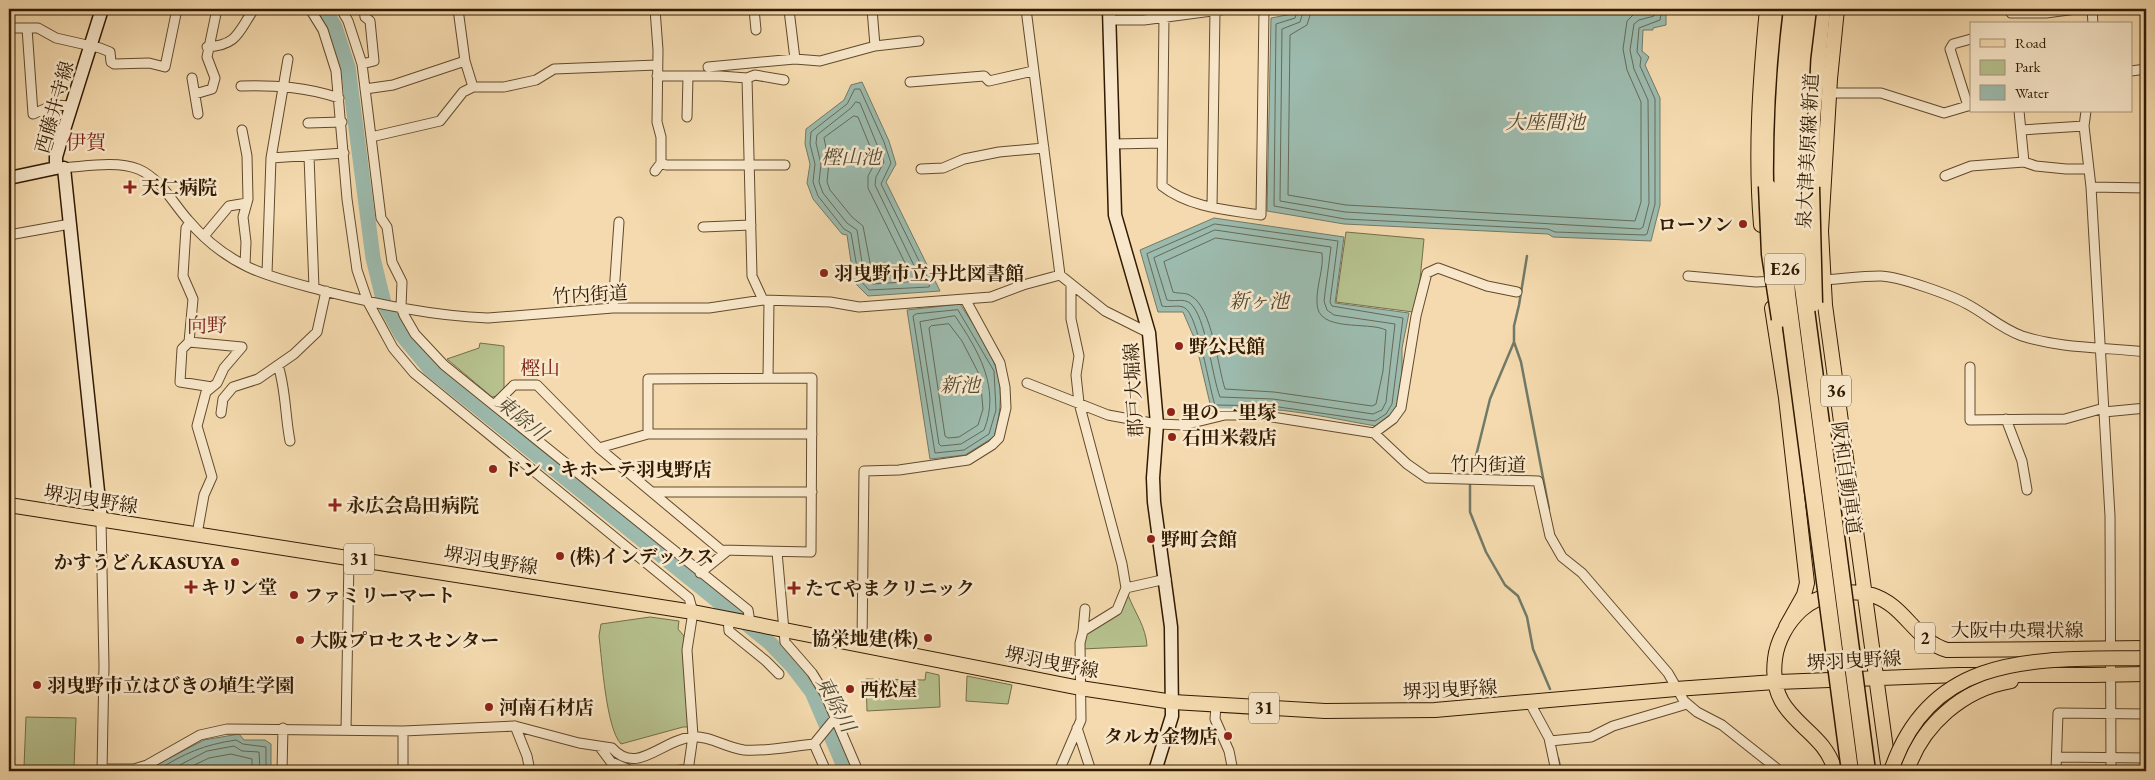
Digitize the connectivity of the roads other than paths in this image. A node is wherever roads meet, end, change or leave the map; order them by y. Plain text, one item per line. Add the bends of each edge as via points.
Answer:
1 (102, 9) edge
2 (178, 9) edge
3 (217, 9) edge
4 (254, 9) edge
5 (310, 9) edge
6 (341, 9) edge
7 (364, 9) edge
8 (458, 9) edge
9 (655, 9) edge
10 (754, 9) edge
11 (872, 9) edge
12 (1026, 9) edge
13 (1227, 9) edge
14 (1264, 9) edge
15 (1767, 9) edge
16 (1779, 9) edge
17 (1792, 9) edge
18 (1808, 9) edge
19 (1822, 9) edge
20 (1836, 9) edge
21 (2076, 9) edge
22 (2092, 9) edge
23 (789, 10) edge
24 (1215, 10) junction
25 (2011, 11) edge
26 (1110, 15) edge
27 (1164, 16) junction
28 (2093, 22) edge
29 (9, 28) edge
30 (27, 28) junction
31 (756, 30) dead end
32 (1970, 38) edge
33 (919, 41) dead end
34 (90, 46) junction
35 (875, 46) junction
36 (207, 47) junction
37 (795, 59) junction
38 (288, 60) dead end
39 (465, 61) junction
40 (362, 64) junction
41 (657, 65) junction
42 (708, 67) dead end
43 (2146, 69) edge
44 (1032, 71) junction
45 (2132, 71) edge
46 (657, 76) junction
47 (688, 76) junction
48 (192, 78) dead end
49 (747, 78) junction
50 (784, 80) dead end
51 (910, 82) dead end
52 (284, 85) junction
53 (241, 86) dead end
54 (473, 87) junction
55 (366, 89) junction
56 (1829, 93) junction
57 (195, 94) junction
58 (339, 98) junction
59 (72, 106) junction
60 (1970, 106) edge
61 (2019, 112) edge
62 (2086, 112) edge
63 (198, 114) dead end
64 (688, 117) dead end
65 (342, 122) junction
66 (308, 123) dead end
67 (2084, 126) junction
68 (242, 130) dead end
69 (2021, 130) junction
70 (371, 137) junction
71 (1162, 143) junction
72 (1114, 144) junction
73 (1044, 148) junction
74 (344, 153) junction
75 (309, 156) junction
76 (272, 158) junction
77 (2024, 162) junction
78 (785, 165) dead end
79 (748, 166) junction
80 (60, 168) junction
81 (921, 169) dead end
82 (2089, 169) junction
83 (1945, 176) dead end
84 (9, 178) edge
85 (2091, 187) junction
86 (2146, 188) edge
87 (247, 203) junction
88 (1212, 207) junction
89 (190, 222) junction
90 (619, 222) dead end
91 (70, 224) junction
92 (751, 225) junction
93 (703, 227) dead end
94 (9, 235) edge
95 (204, 236) junction
96 (245, 265) junction
97 (267, 274) junction
98 (1060, 275) junction
99 (1688, 276) dead end
100 (1823, 280) junction
101 (1768, 281) junction
102 (1071, 285) junction
103 (314, 288) junction
104 (326, 291) junction
105 (1517, 292) dead end
106 (965, 299) junction
107 (766, 301) junction
108 (371, 303) junction
109 (399, 307) junction
110 (613, 308) junction
111 (1149, 333) junction
112 (189, 342) junction
113 (2100, 348) junction
114 (2146, 352) edge
115 (278, 365) junction
116 (1970, 367) dead end
117 (768, 378) junction
118 (1027, 383) dead end
119 (212, 387) junction
120 (1079, 403) junction
121 (494, 405) junction
122 (1800, 406) junction
123 (2146, 408) edge
124 (2104, 410) junction
125 (221, 413) dead end
126 (2006, 419) junction
127 (1157, 424) junction
128 (1374, 433) junction
129 (648, 434) junction
130 (812, 434) junction
131 (290, 441) dead end
132 (599, 448) junction
133 (1829, 487) junction
134 (2027, 490) dead end
135 (653, 492) junction
136 (812, 492) junction
137 (9, 505) edge
138 (101, 520) junction
139 (197, 534) junction
140 (726, 552) junction
141 (777, 552) junction
142 (349, 558) junction
143 (700, 573) junction
144 (1166, 579) junction
145 (1126, 588) junction
146 (1864, 594) junction
147 (1085, 609) dead end
148 (693, 612) junction
149 (753, 619) junction
150 (727, 622) junction
151 (1786, 627) junction
152 (783, 628) junction
153 (1083, 631) junction
154 (862, 644) junction
155 (2110, 648) junction
156 (2146, 648) edge
157 (2146, 658) edge
158 (779, 674) dead end
159 (2105, 674) junction
160 (2146, 674) edge
161 (1876, 678) junction
162 (1775, 682) junction
163 (1080, 688) junction
164 (1676, 688) junction
165 (1173, 702) junction
166 (1530, 703) junction
167 (1687, 704) junction
168 (1216, 706) junction
169 (2111, 713) junction
170 (2146, 714) edge
171 (836, 717) junction
172 (515, 726) junction
173 (283, 728) junction
174 (1077, 728) junction
175 (346, 730) junction
176 (403, 731) junction
177 (693, 736) junction
178 (1550, 741) junction
179 (814, 744) junction
180 (599, 746) junction
181 (2057, 757) junction
182 (2111, 757) junction
183 (2146, 758) edge
184 (102, 770) edge
185 (688, 770) edge
186 (282, 771) edge
187 (403, 771) edge
188 (530, 771) edge
189 (632, 771) edge
190 (674, 771) edge
191 (826, 771) edge
192 (858, 771) edge
193 (1060, 771) edge
194 (1091, 771) edge
195 (1155, 771) edge
196 (1233, 771) edge
197 (1556, 771) edge
198 (1780, 771) edge
199 (1835, 771) edge
200 (1850, 771) edge
201 (1866, 771) edge
202 (1890, 771) edge
203 (1907, 771) edge
204 (2056, 771) edge
205 (2112, 771) edge

1 - 34 main road, 西藤井寺線
2 - 34 street via 165,67 149,63 114,64 110,52
3 - 36 street
4 - 36 street via 231,42
5 - 58 street via 331,51
6 - 40 street
7 - 40 street via 365,17 370,21 374,61
8 - 39 street
9 - 41 street
10 - 31 street
11 - 35 street
12 - 44 street
13 - 24 street
14 - 88 street via 1261,215
15 - 101 main road via 1757,173
16 - 122 highway, bridge via 1769,92 1768,217 1777,306
17 - 122 highway, 阪和自動車道 / E26, bridge via 1782,112 1781,183 1787,294
18 - 133 highway, 阪和自動車道 / E26, bridge via 1798,112 1798,231
19 - 133 highway, bridge via 1812,119 1811,187 1814,308
20 - 56 main road, 泉大津美原線 新道 / 36
21 - 25 street via 2046,13
22 - 28 street
23 - 37 street
24 - 27 street
24 - 88 street
26 - 27 street via 1144,20
26 - 72 main road, 郡戸大堀線
27 - 71 street
29 - 30 street
30 - 34 street via 38,28 56,38
30 - 59 street via 33,114 54,105
32 - 60 street via 1953,44 1950,49
33 - 35 street
34 - 59 main road, 西藤井寺線
35 - 37 street via 820,61
36 - 57 street via 215,78 212,89
37 - 42 street
38 - 52 street
39 - 54 street
39 - 55 street via 393,85
40 - 55 street
41 - 46 street
41 - 54 street via 554,69 536,80 504,87
43 - 45 street
44 - 51 street via 989,81 984,76
44 - 73 street
46 - 47 street
46 - 79 street via 656,122 661,137 658,167
47 - 49 street
47 - 64 street
48 - 57 street
49 - 50 street via 755,75
49 - 79 street
52 - 53 street
52 - 58 street
52 - 76 street
54 - 70 street via 463,92 440,121
55 - 70 street
56 - 60 street via 1881,93 1944,113
56 - 100 main road, 泉大津美原線 新道 / 36 via 1821,231
57 - 63 street
58 - 65 street
59 - 80 main road, 西藤井寺線 via 56,157
61 - 69 street
62 - 67 street
65 - 66 street
65 - 74 street
67 - 69 street
67 - 82 street
68 - 87 street via 247,156
69 - 77 street
70 - 109 street via 381,218 387,227 392,262 402,282
71 - 72 street
71 - 88 street via 1162,186 1194,203
72 - 111 main road, 郡戸大堀線 via 1117,225
73 - 81 street via 999,152 944,168
73 - 98 street
74 - 75 street
74 - 108 street via 357,270
75 - 76 street
75 - 103 street
76 - 97 street
77 - 82 street via 2036,166
77 - 83 street via 1970,166
78 - 79 street
79 - 92 street
80 - 84 main road, 西藤井寺線
80 - 89 street, 竹内街道 via 122,166 138,169 153,178
80 - 91 main road
82 - 85 street
85 - 86 street
85 - 113 street
87 - 95 street via 229,206
87 - 96 street via 243,217
89 - 95 street, 竹内街道
89 - 112 street via 186,228 183,276 193,299
90 - 110 street
91 - 94 street
91 - 138 main road
92 - 93 street
92 - 107 street via 752,276
95 - 96 street, 竹内街道 via 218,249
96 - 97 street, 竹内街道
97 - 103 street, 竹内街道
98 - 102 street
98 - 106 street, 竹内街道 via 991,298
99 - 101 street
100 - 101 street
100 - 113 street via 1882,276 1900,279 1965,303 2007,330 2024,336 2070,347
100 - 146 main road, 泉大津美原線 新道 / 36
101 - 151 main road via 1786,398 1807,583
102 - 111 street via 1105,311
102 - 120 street via 1071,319 1079,356 1076,375
103 - 104 street, 竹内街道
104 - 108 street, 竹内街道
104 - 115 street via 317,332
105 - 128 street via 1488,286 1438,268 1427,273 1400,408 1393,419
106 - 107 street, 竹内街道 via 859,307 830,302
106 - 154 street via 1000,363 1006,388 1001,431 992,445 968,460 864,472
107 - 110 street, 竹内街道 via 709,308
107 - 117 street
108 - 109 street, 竹内街道
108 - 148 street via 393,348 414,373 689,598
109 - 110 street, 竹内街道 via 488,318
109 - 121 street via 408,324 431,352
111 - 127 main road, 郡戸大堀線
112 - 119 street via 182,349 180,382
112 - 119 street via 242,347
113 - 114 street
113 - 124 street
115 - 125 street via 258,379 233,387 223,399
115 - 131 street via 285,387
116 - 126 street via 1970,420
117 - 129 street via 648,379
117 - 130 street via 812,378
118 - 120 street
119 - 139 street via 206,392 197,426 212,477 204,495
120 - 127 street via 1108,415
120 - 145 street
121 - 132 street via 514,385 537,385
121 - 143 street
122 - 200 highway, 阪和自動車道 / E26, bridge
123 - 124 street
124 - 126 street via 2065,420
124 - 155 street via 2111,535
126 - 134 street via 2022,461
127 - 128 street via 1184,426 1225,415 1260,415
127 - 144 main road, 郡戸大堀線 via 1154,502
128 - 164 street, 竹内街道 via 1427,478 1538,481 1550,536 1562,557 1582,573 1668,673
129 - 130 street
129 - 132 street
130 - 136 street
132 - 135 street
133 - 201 highway, 阪和自動車道 / E26, bridge
135 - 136 street
135 - 140 street
136 - 141 street via 811,552
137 - 138 main road, 堺羽曳野線 / 31
138 - 139 main road, 堺羽曳野線 / 31
138 - 184 street
139 - 142 main road, 堺羽曳野線 / 31
140 - 141 street
140 - 143 street
141 - 152 street
142 - 148 main road, 堺羽曳野線 / 31
142 - 175 street
143 - 149 street
144 - 145 street
144 - 165 main road, 郡戸大堀線
145 - 153 street via 1117,610
146 - 151 main road, 大阪中央環状線 / 2 via 1836,594 1816,600 1802,609
146 - 155 main road, 大阪中央環状線 / 2 via 1893,605 1924,638 1948,650
146 - 161 main road, 泉大津美原線 新道 / 36
147 - 153 street
148 - 150 main road, 堺羽曳野線 / 31 via 709,614
148 - 177 street via 687,650
149 - 150 main road, 堺羽曳野線 / 31
149 - 152 main road, 堺羽曳野線 / 31
150 - 158 street via 729,631
151 - 162 main road, 大阪中央環状線 / 2 via 1775,655
152 - 154 main road, 堺羽曳野線 / 31
152 - 171 street via 785,642 812,673
153 - 163 street
154 - 163 main road, 堺羽曳野線 / 31
155 - 156 main road, 大阪中央環状線 / 2
155 - 159 street
157 - 202 main road, 大阪中央環状線, bridge via 2024,662 1974,676 1951,689 1924,714 1902,746
159 - 160 main road
159 - 161 main road, 堺羽曳野線 via 1958,674
159 - 169 street
159 - 203 main road via 2017,680 1975,692 1935,723 1919,745
161 - 162 main road, 堺羽曳野線
161 - 202 main road, 泉大津美原線 新道 / 36
162 - 164 main road, 堺羽曳野線 / 31
162 - 199 main road, 大阪中央環状線 / 2 via 1783,705 1822,746
163 - 165 main road, 堺羽曳野線 / 31
163 - 174 street via 1081,720
164 - 166 main road, 堺羽曳野線 / 31
164 - 167 street, 竹内街道
165 - 168 main road, 堺羽曳野線 / 31
165 - 195 main road, 郡戸大堀線 via 1172,716
166 - 168 main road, 堺羽曳野線 / 31 via 1372,712
166 - 178 street
167 - 178 street via 1613,726 1591,737
167 - 198 street, 竹内街道 via 1722,725
168 - 196 street via 1215,719 1229,750
169 - 170 street
169 - 181 street via 2058,713
169 - 182 street
171 - 179 street
171 - 192 street
172 - 176 street
172 - 180 street
172 - 188 street
173 - 175 street
173 - 184 street via 218,731 194,738 148,765
173 - 186 street
174 - 193 street
174 - 194 street
175 - 176 street
176 - 187 street
177 - 179 street via 745,750
177 - 180 street via 670,742 635,760 621,758 612,748
177 - 185 street
178 - 197 street
179 - 191 street
180 - 189 street via 611,762
181 - 182 street
181 - 204 street
182 - 183 street
182 - 205 street
185 - 190 street

